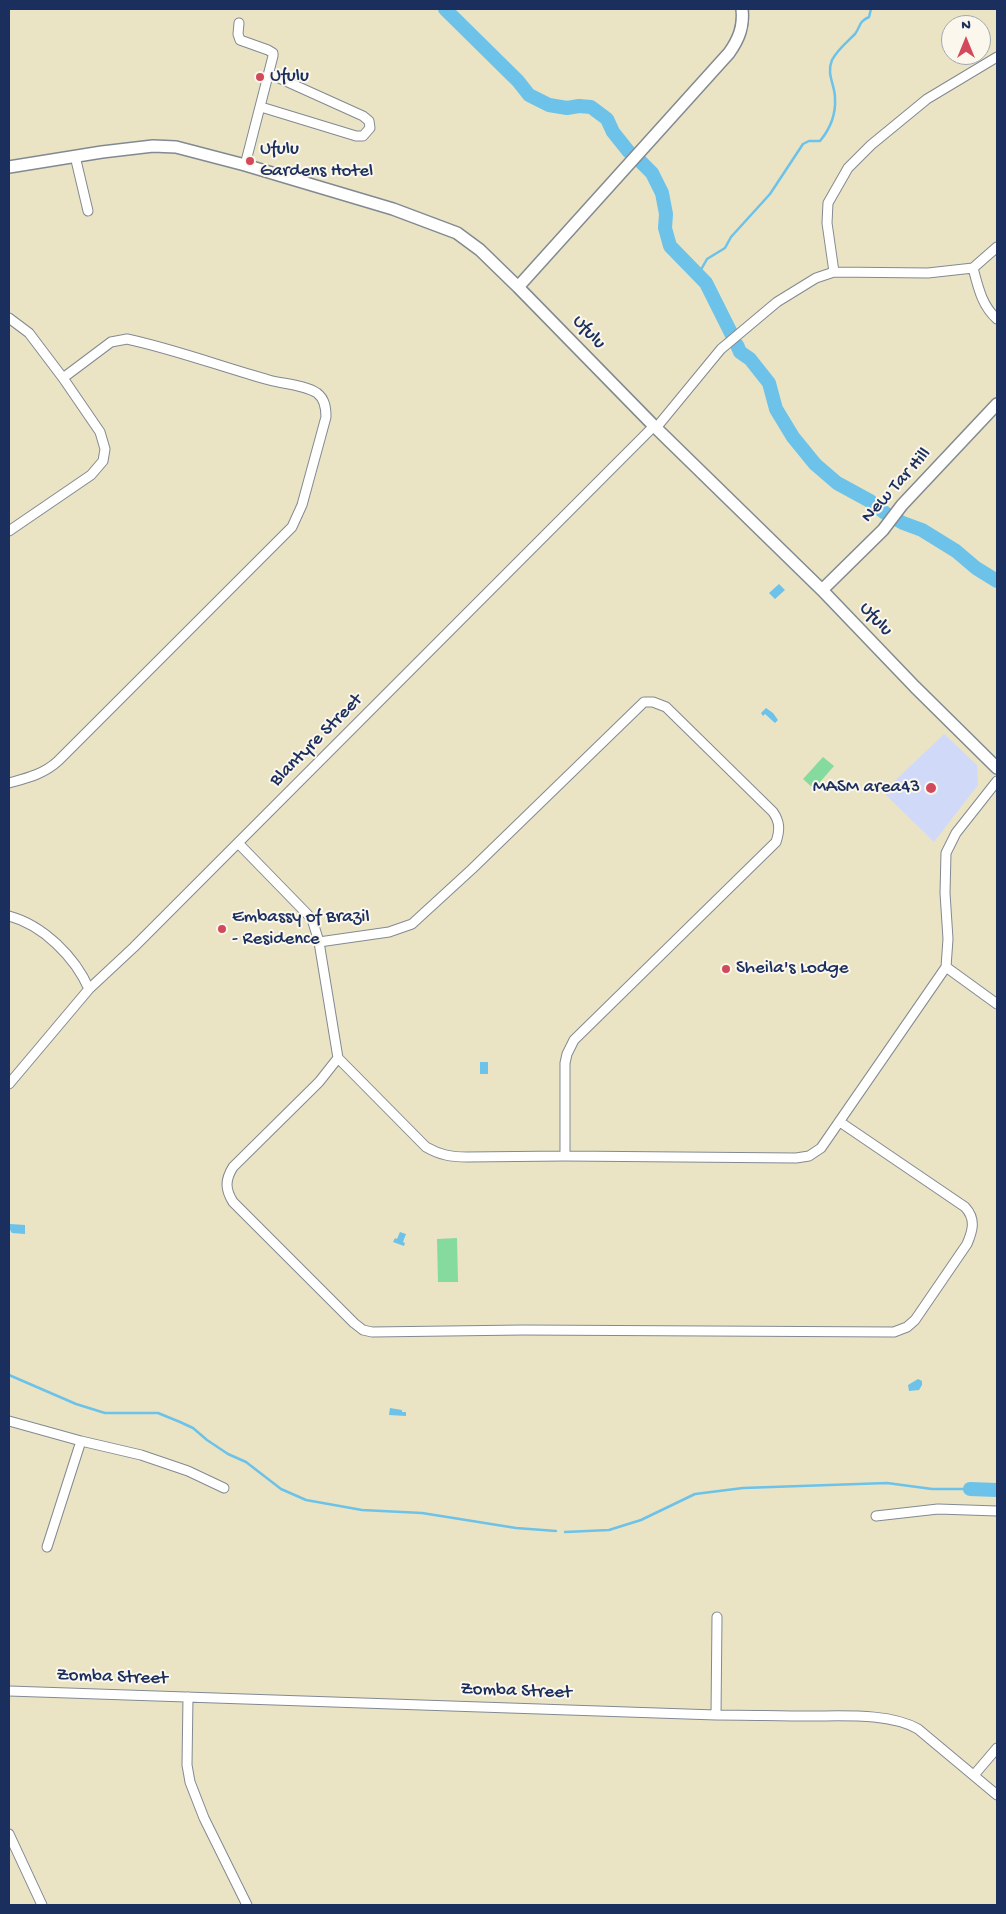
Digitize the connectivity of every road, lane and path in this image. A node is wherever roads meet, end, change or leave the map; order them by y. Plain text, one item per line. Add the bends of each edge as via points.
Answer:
1 (742, 9) edge
2 (239, 23) dead end
3 (997, 57) edge
4 (270, 74) junction
5 (261, 107) junction
6 (75, 156) junction
7 (245, 165) junction
8 (9, 167) edge
9 (88, 211) dead end
10 (997, 247) edge
11 (973, 268) junction
12 (834, 272) junction
13 (518, 287) junction
14 (9, 318) edge
15 (997, 319) edge
16 (63, 378) junction
17 (997, 404) edge
18 (655, 427) junction
19 (9, 531) edge
20 (822, 590) junction
21 (997, 768) edge
22 (997, 781) edge
23 (9, 783) edge
24 (238, 843) junction
25 (9, 916) edge
26 (319, 942) junction
27 (946, 967) junction
28 (90, 989) junction
29 (997, 1004) edge
30 (338, 1058) junction
31 (9, 1084) edge
32 (840, 1122) junction
33 (565, 1156) junction
34 (9, 1421) edge
35 (81, 1442) junction
36 (224, 1488) dead end
37 (997, 1511) edge
38 (876, 1516) dead end
39 (48, 1547) dead end
40 (717, 1618) dead end
41 (9, 1691) edge
42 (188, 1697) junction
43 (716, 1715) junction
44 (997, 1748) edge
45 (974, 1775) junction
46 (997, 1795) edge
47 (9, 1834) edge
48 (42, 1905) edge
49 (247, 1905) edge

1 - 13 street via 742,28 728,53
2 - 4 street via 240,40 273,53
3 - 12 street via 927,99 848,168 828,203 827,223
4 - 5 street
4 - 5 street via 364,116 370,128 366,134 356,136
5 - 7 street
6 - 7 street, Ufulu via 166,146
6 - 8 street, Ufulu
6 - 9 street
7 - 13 street, Ufulu via 393,209 457,233 480,250
10 - 11 street
11 - 12 street via 928,273
11 - 15 street via 983,301
12 - 18 street, Blantyre Street via 816,278 777,302 730,341
13 - 18 street, Ufulu
14 - 16 street via 29,333
16 - 19 street via 100,432 105,449 103,461 91,475
16 - 23 street via 111,342 126,339 309,390 322,398 326,417 302,505 292,527 58,762 38,774
17 - 20 street, New Tar Hill via 882,530
18 - 20 street, Ufulu
18 - 24 street, Blantyre Street
20 - 21 street, Ufulu
22 - 27 street via 956,833 946,853
24 - 26 street via 312,919
24 - 28 street, Blantyre Street
25 - 28 street via 26,921 62,948 83,974
26 - 30 street
26 - 33 street via 389,932 412,924 644,702 666,707 773,812 780,831 776,842 574,1040 565,1063
27 - 29 street
27 - 32 street
28 - 31 street, Blantyre Street
30 - 32 street via 319,1082 233,1167 226,1184 233,1202 354,1323 372,1332 769,1333 901,1330 916,1320 967,1244 972,1221 968,1211
30 - 33 street via 426,1147 436,1153 467,1157
32 - 33 street via 821,1148 803,1157
34 - 35 street
35 - 36 street via 141,1455
35 - 39 street
37 - 38 street via 938,1509
40 - 43 street
41 - 42 street, Zomba Street
42 - 43 street, Zomba Street
42 - 49 street via 187,1765 190,1782
43 - 45 street, Zomba Street via 898,1720 924,1733
44 - 45 street
45 - 46 street, Zomba Street
47 - 48 street

